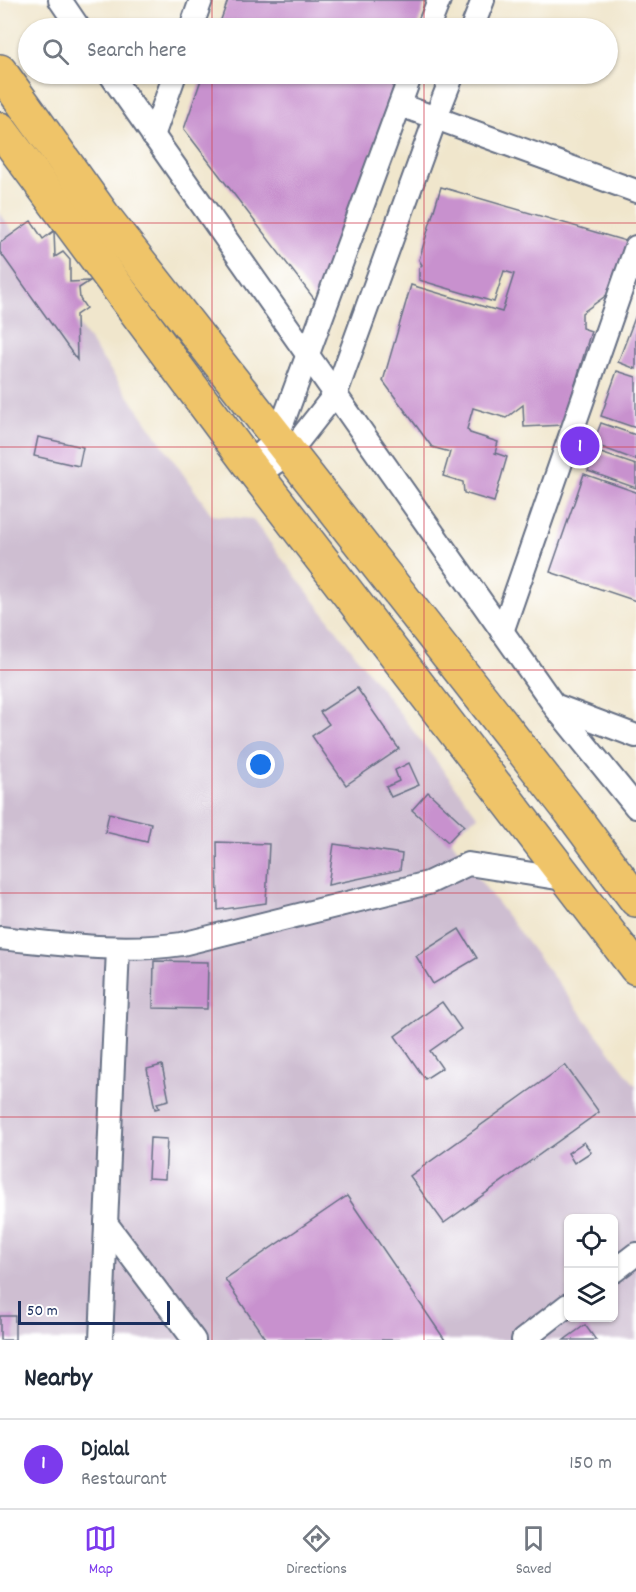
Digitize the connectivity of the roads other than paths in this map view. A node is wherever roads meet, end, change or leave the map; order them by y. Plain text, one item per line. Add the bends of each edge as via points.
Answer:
1 (60, 0) edge
2 (201, 0) edge
3 (439, 0) edge
4 (483, 0) edge
5 (72, 18) edge
6 (195, 18) edge
7 (432, 18) edge
8 (476, 18) edge
9 (0, 71) edge
10 (117, 84) edge
11 (171, 84) edge
12 (407, 84) edge
13 (449, 84) edge
14 (400, 105) junction
15 (436, 117) junction
16 (0, 129) edge
17 (153, 136) junction
18 (636, 191) edge
19 (636, 247) edge
20 (308, 354) junction
21 (336, 393) junction
22 (282, 446) junction
23 (253, 470) junction
24 (502, 632) junction
25 (554, 705) junction
26 (636, 736) edge
27 (636, 807) edge
28 (570, 880) junction
29 (636, 900) edge
30 (0, 938) edge
31 (118, 949) junction
32 (636, 968) edge
33 (106, 1223) junction
34 (636, 1254) edge
35 (618, 1268) edge
36 (564, 1308) edge
37 (101, 1340) edge
38 (194, 1340) edge
39 (523, 1340) edge

1 - 5 street
2 - 6 street
3 - 7 street
4 - 8 street
9 - 22 highway via 103,215
10 - 17 street
11 - 17 street
12 - 14 street
13 - 15 street
14 - 15 street
14 - 20 street
15 - 18 street
15 - 21 street
16 - 23 highway
17 - 20 street
19 - 24 street
20 - 21 street
20 - 22 street
21 - 22 street
21 - 24 street
22 - 23 street
22 - 29 highway
23 - 28 highway
24 - 25 street
25 - 26 street
25 - 27 street
28 - 31 street via 468,864 428,884 182,944
28 - 32 highway
30 - 31 street
31 - 33 street
33 - 37 street
33 - 38 street
34 - 35 street
36 - 39 street

